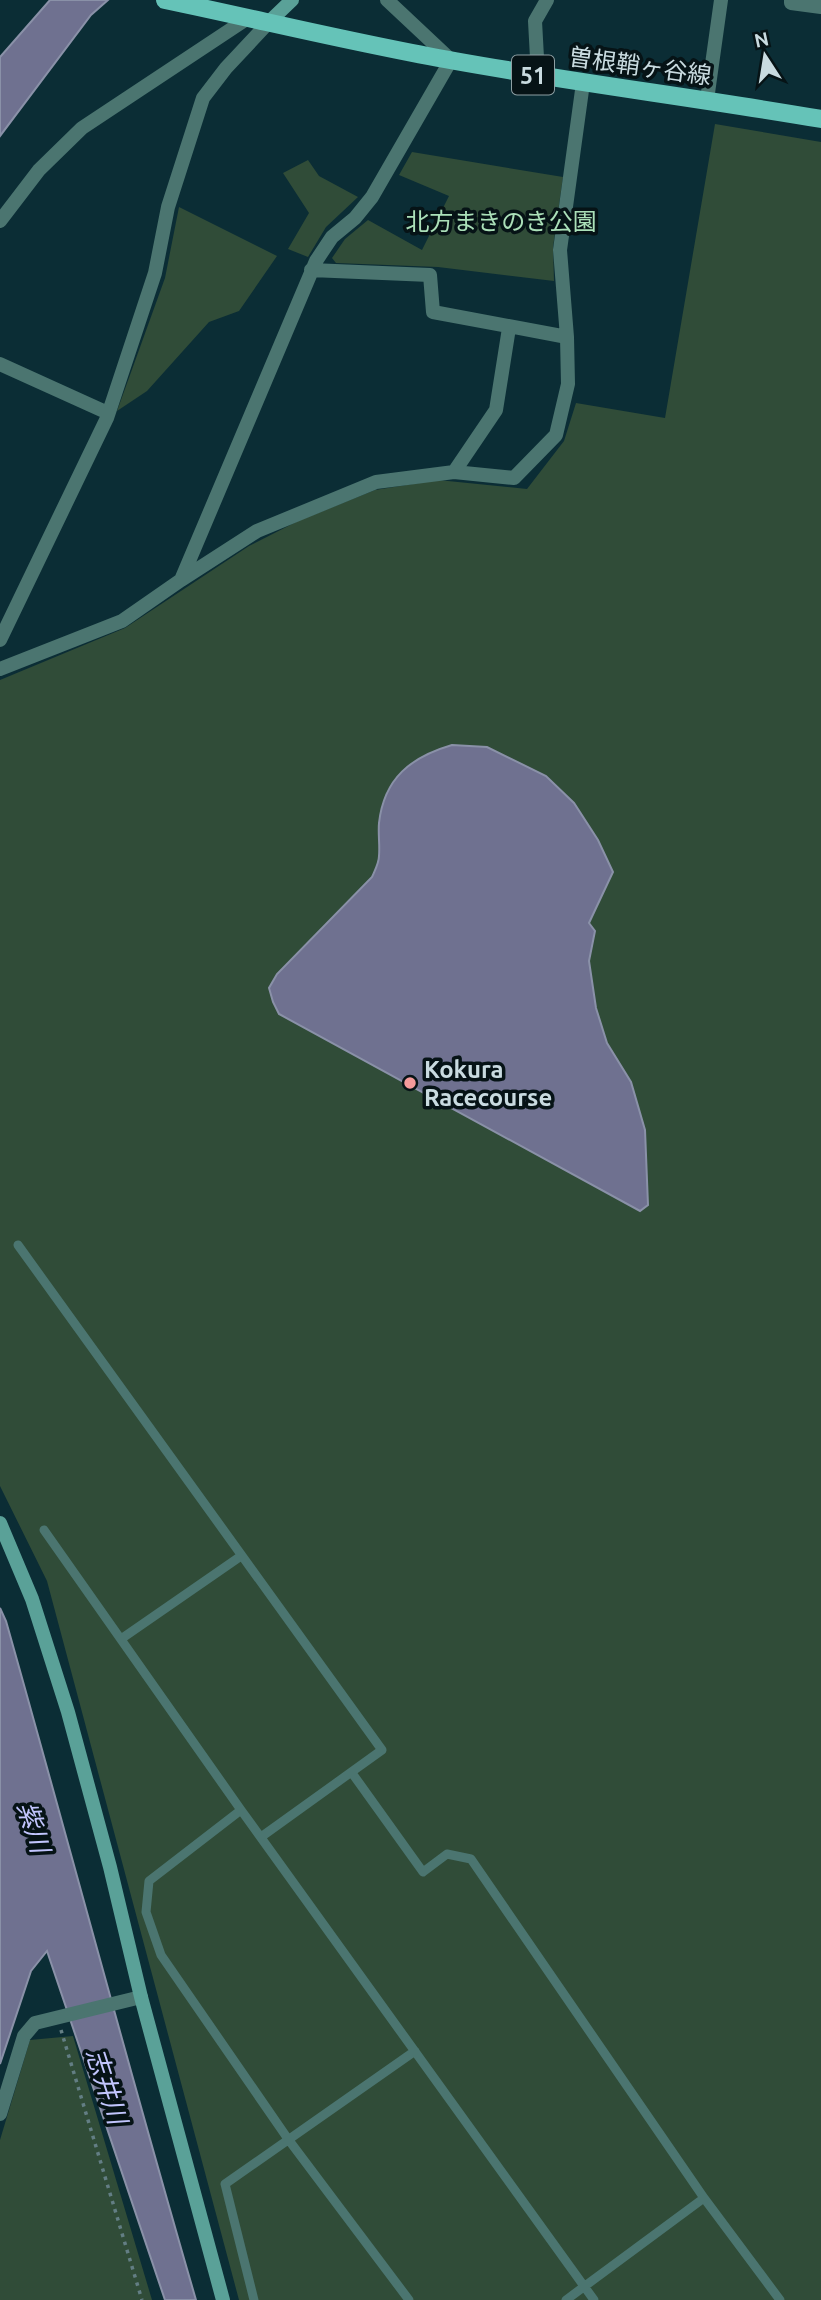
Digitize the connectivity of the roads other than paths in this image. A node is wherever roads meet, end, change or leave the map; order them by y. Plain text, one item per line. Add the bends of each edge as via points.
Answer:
1 (164, 0) edge
2 (292, 0) edge
3 (387, 0) edge
4 (547, 0) edge
5 (720, 0) edge
6 (791, 0) edge
7 (821, 7) edge
8 (248, 18) junction
9 (269, 22) junction
10 (451, 60) junction
11 (538, 75) junction
12 (583, 83) junction
13 (707, 100) junction
14 (821, 119) edge
15 (0, 221) edge
16 (312, 270) junction
17 (509, 328) junction
18 (567, 338) junction
19 (0, 364) edge
20 (108, 413) junction
21 (454, 472) junction
22 (181, 580) junction
23 (0, 640) edge
24 (0, 669) edge
25 (18, 1245) dead end
26 (0, 1523) edge
27 (44, 1530) dead end
28 (241, 1556) junction
29 (121, 1639) junction
30 (352, 1773) junction
31 (241, 1810) junction
32 (261, 1837) junction
33 (141, 1997) junction
34 (415, 2051) junction
35 (0, 2114) edge
36 (288, 2139) junction
37 (704, 2197) junction
38 (584, 2287) junction
39 (223, 2300) edge
40 (254, 2300) edge
41 (409, 2300) edge
42 (566, 2300) edge
43 (594, 2300) edge
44 (780, 2300) edge

1 - 8 main road, 曽根鞘ヶ谷線 / 51
2 - 9 street
3 - 10 street
4 - 11 street via 534,21
5 - 13 street
6 - 7 street
8 - 9 main road, 曽根鞘ヶ谷線 / 51
8 - 15 street via 82,128 39,170
9 - 10 main road, 曽根鞘ヶ谷線 / 51
9 - 20 street via 203,98 168,207 155,272
10 - 11 main road, 曽根鞘ヶ谷線 / 51
10 - 16 street via 372,197 332,237
11 - 12 main road, 曽根鞘ヶ谷線 / 51
12 - 13 main road, 曽根鞘ヶ谷線 / 51
12 - 18 street via 560,250
13 - 14 main road, 曽根鞘ヶ谷線 / 51
16 - 17 street via 430,275 433,312
16 - 22 street
17 - 18 street
17 - 21 street via 496,410
18 - 21 street via 568,384 556,435 514,478
19 - 20 street
20 - 23 street
21 - 22 street via 376,482 325,502 257,531
22 - 24 street via 122,621
25 - 28 lane
26 - 33 street via 32,1599 68,1713
27 - 29 lane
28 - 29 lane
28 - 30 lane via 382,1750
29 - 31 lane
30 - 32 lane
30 - 37 lane via 423,1872 447,1854 471,1859
31 - 32 lane
31 - 36 lane via 149,1881 146,1912 161,1955
32 - 34 lane
33 - 35 street via 35,2023 24,2036
33 - 39 street
34 - 36 lane
34 - 38 lane
36 - 40 lane via 225,2184
36 - 41 lane
37 - 38 lane
37 - 44 lane
38 - 42 lane
38 - 43 lane

